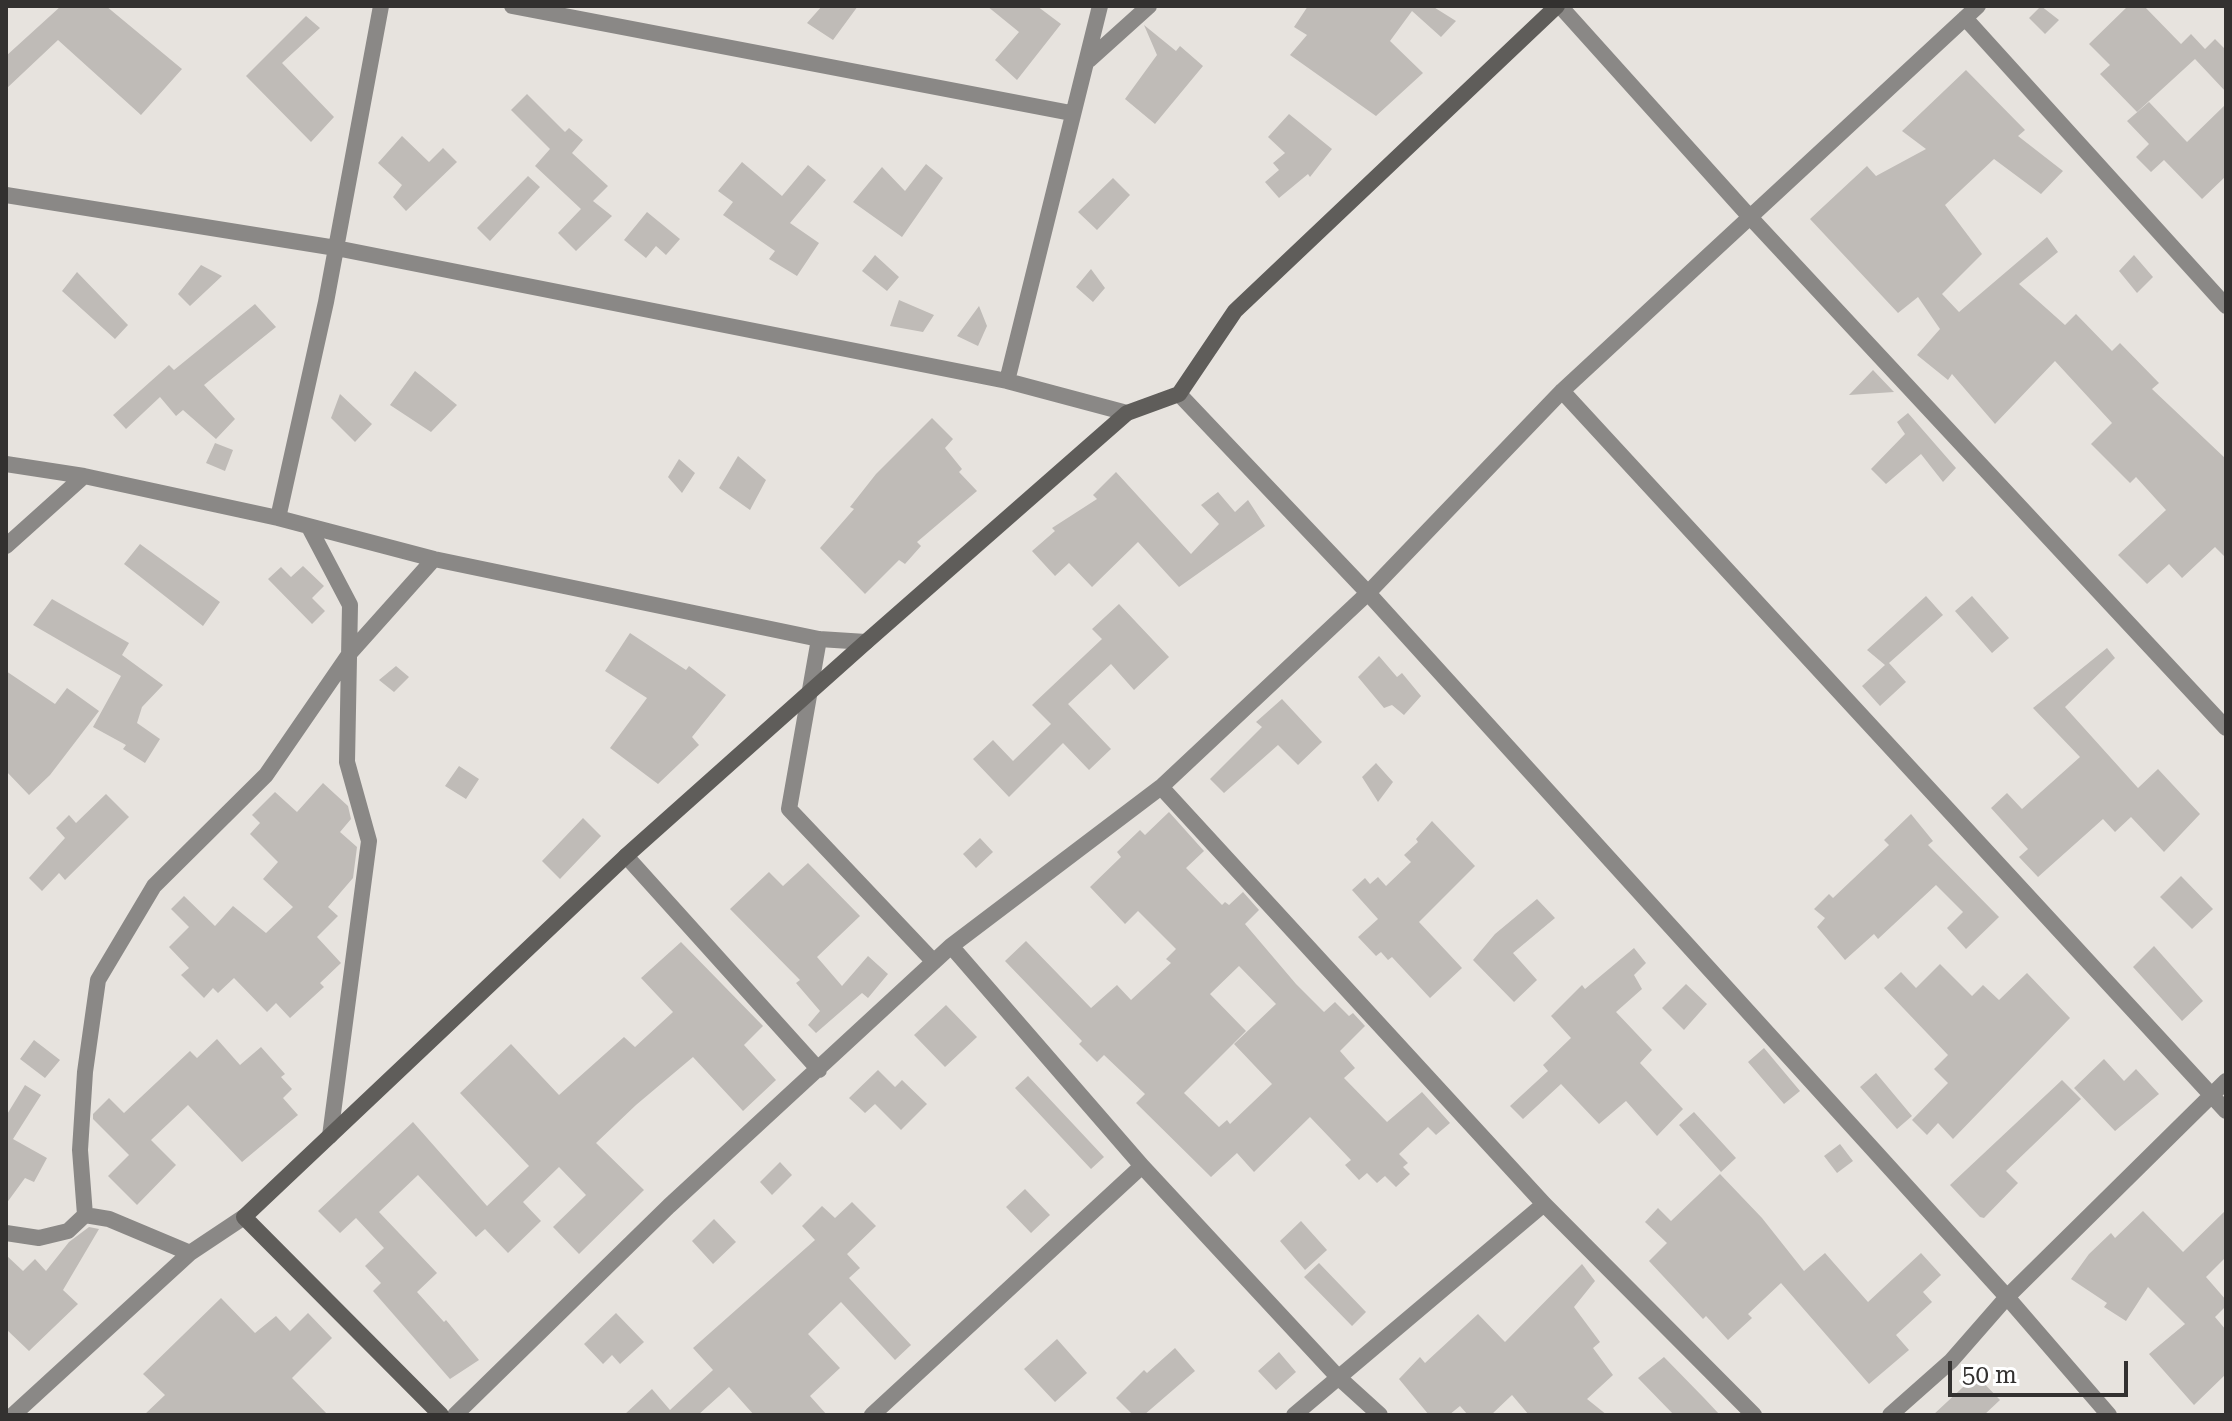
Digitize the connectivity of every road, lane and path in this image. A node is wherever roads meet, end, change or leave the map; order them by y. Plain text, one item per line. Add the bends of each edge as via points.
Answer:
1 (381, 6) edge
2 (512, 6) edge
3 (1100, 6) edge
4 (1149, 6) edge
5 (1558, 6) edge
6 (1978, 6) edge
7 (1965, 18) junction
8 (1089, 60) junction
9 (1071, 113) junction
10 (6, 195) edge
11 (1749, 216) junction
12 (336, 248) junction
13 (2226, 306) edge
14 (1007, 381) junction
15 (1562, 391) junction
16 (1179, 394) junction
17 (1127, 413) junction
18 (6, 464) edge
19 (84, 476) junction
20 (278, 518) junction
21 (309, 527) junction
22 (6, 546) edge
23 (434, 559) junction
24 (1368, 593) junction
25 (819, 639) junction
26 (866, 642) junction
27 (350, 653) junction
28 (807, 695) junction
29 (2224, 723) edge
30 (1161, 787) junction
31 (626, 856) junction
32 (951, 946) junction
33 (934, 962) junction
34 (819, 1070) junction
35 (2226, 1081) edge
36 (2211, 1095) junction
37 (2226, 1111) edge
38 (330, 1136) junction
39 (1142, 1166) junction
40 (1544, 1204) junction
41 (85, 1215) junction
42 (244, 1217) junction
43 (6, 1233) edge
44 (190, 1253) junction
45 (2007, 1297) junction
46 (1337, 1376) junction
47 (13, 1415) edge
48 (441, 1415) edge
49 (455, 1415) edge
50 (872, 1415) edge
51 (1294, 1415) edge
52 (1380, 1415) edge
53 (1754, 1415) edge
54 (1890, 1415) edge
55 (2109, 1415) edge

1 - 12 street
2 - 9 street
3 - 8 street
4 - 8 street
5 - 11 street
5 - 16 street via 1235,311
6 - 7 street
7 - 11 street
7 - 13 street
8 - 9 street
9 - 14 street
10 - 12 street
11 - 15 street
11 - 29 street
12 - 14 street
12 - 20 street
14 - 17 street
15 - 24 street
15 - 36 street
16 - 17 street
16 - 24 street
17 - 26 street
18 - 19 street
19 - 20 street
19 - 22 street
20 - 21 street
21 - 23 street
21 - 27 street via 350,605
23 - 25 street
23 - 27 street
24 - 30 street
24 - 45 street
25 - 26 street
25 - 28 street
26 - 28 street
27 - 38 street via 347,762 369,841
27 - 41 street via 266,775 154,886 98,980 81,1134
28 - 31 street
28 - 33 street via 789,809
30 - 32 street
30 - 40 street
31 - 34 street
31 - 38 street
32 - 33 street
32 - 39 street
33 - 34 street
34 - 49 street via 669,1206
35 - 36 street
36 - 37 street
36 - 45 street
38 - 42 street
39 - 46 street
39 - 50 street
40 - 46 street
40 - 53 street
41 - 43 street via 68,1231 39,1238
41 - 44 street via 109,1219
42 - 44 street
42 - 48 street
44 - 47 street
45 - 54 street via 1951,1361
45 - 55 street
46 - 51 street
46 - 52 street

